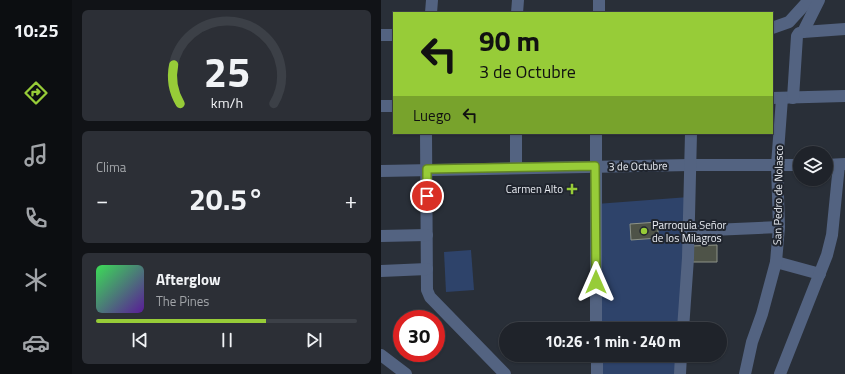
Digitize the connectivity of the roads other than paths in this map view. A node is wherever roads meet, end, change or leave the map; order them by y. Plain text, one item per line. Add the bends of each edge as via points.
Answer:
1 (432, 0) edge
2 (518, 0) edge
3 (599, 0) edge
4 (801, 0) edge
5 (809, 0) edge
6 (819, 0) edge
7 (431, 12) edge
8 (517, 12) edge
9 (599, 12) edge
10 (773, 23) edge
11 (773, 28) edge
12 (845, 29) edge
13 (803, 32) junction
14 (381, 35) edge
15 (393, 35) edge
16 (381, 43) edge
17 (393, 43) edge
18 (845, 96) edge
19 (782, 98) edge
20 (381, 106) edge
21 (393, 106) edge
22 (426, 134) edge
23 (516, 134) edge
24 (596, 134) edge
25 (691, 134) edge
26 (842, 164) edge
27 (690, 165) junction
28 (777, 165) junction
29 (793, 165) edge
30 (595, 166) junction
31 (516, 167) junction
32 (427, 169) junction
33 (381, 170) edge
34 (779, 227) junction
35 (689, 230) junction
36 (427, 235) junction
37 (381, 236) edge
38 (776, 262) junction
39 (427, 269) junction
40 (381, 271) edge
41 (821, 274) junction
42 (597, 322) edge
43 (683, 322) edge
44 (381, 355) edge
45 (597, 362) edge
46 (681, 362) edge
47 (406, 374) edge
48 (505, 374) edge
49 (597, 374) edge
50 (680, 374) edge
51 (745, 374) edge
52 (780, 374) edge

1 - 7 street
2 - 8 street
3 - 9 street
4 - 10 street via 785,18
5 - 11 street via 789,22
6 - 13 street
12 - 13 street
13 - 19 street, San Pedro de Nolasco via 797,36
14 - 15 street
16 - 17 street
18 - 19 street
19 - 28 street, San Pedro de Nolasco
20 - 21 street
22 - 32 street
23 - 31 street
24 - 30 street
25 - 27 street
26 - 41 street via 832,235
27 - 28 street, 3 de Octubre
27 - 30 street, 3 de Octubre
27 - 35 street
28 - 29 street, 3 de Octubre
28 - 34 street, San Pedro de Nolasco
30 - 31 street, 3 de Octubre
30 - 42 street
31 - 32 street, 3 de Octubre
32 - 33 street, 3 de Octubre
32 - 36 street
34 - 35 street
34 - 38 street, San Pedro de Nolasco
35 - 43 street
36 - 37 street
36 - 39 street
38 - 41 street
38 - 51 street, San Pedro de Nolasco via 762,314 751,342
39 - 40 street
39 - 48 street via 427,290 430,297
41 - 52 street
44 - 47 street
45 - 49 street
46 - 50 street

